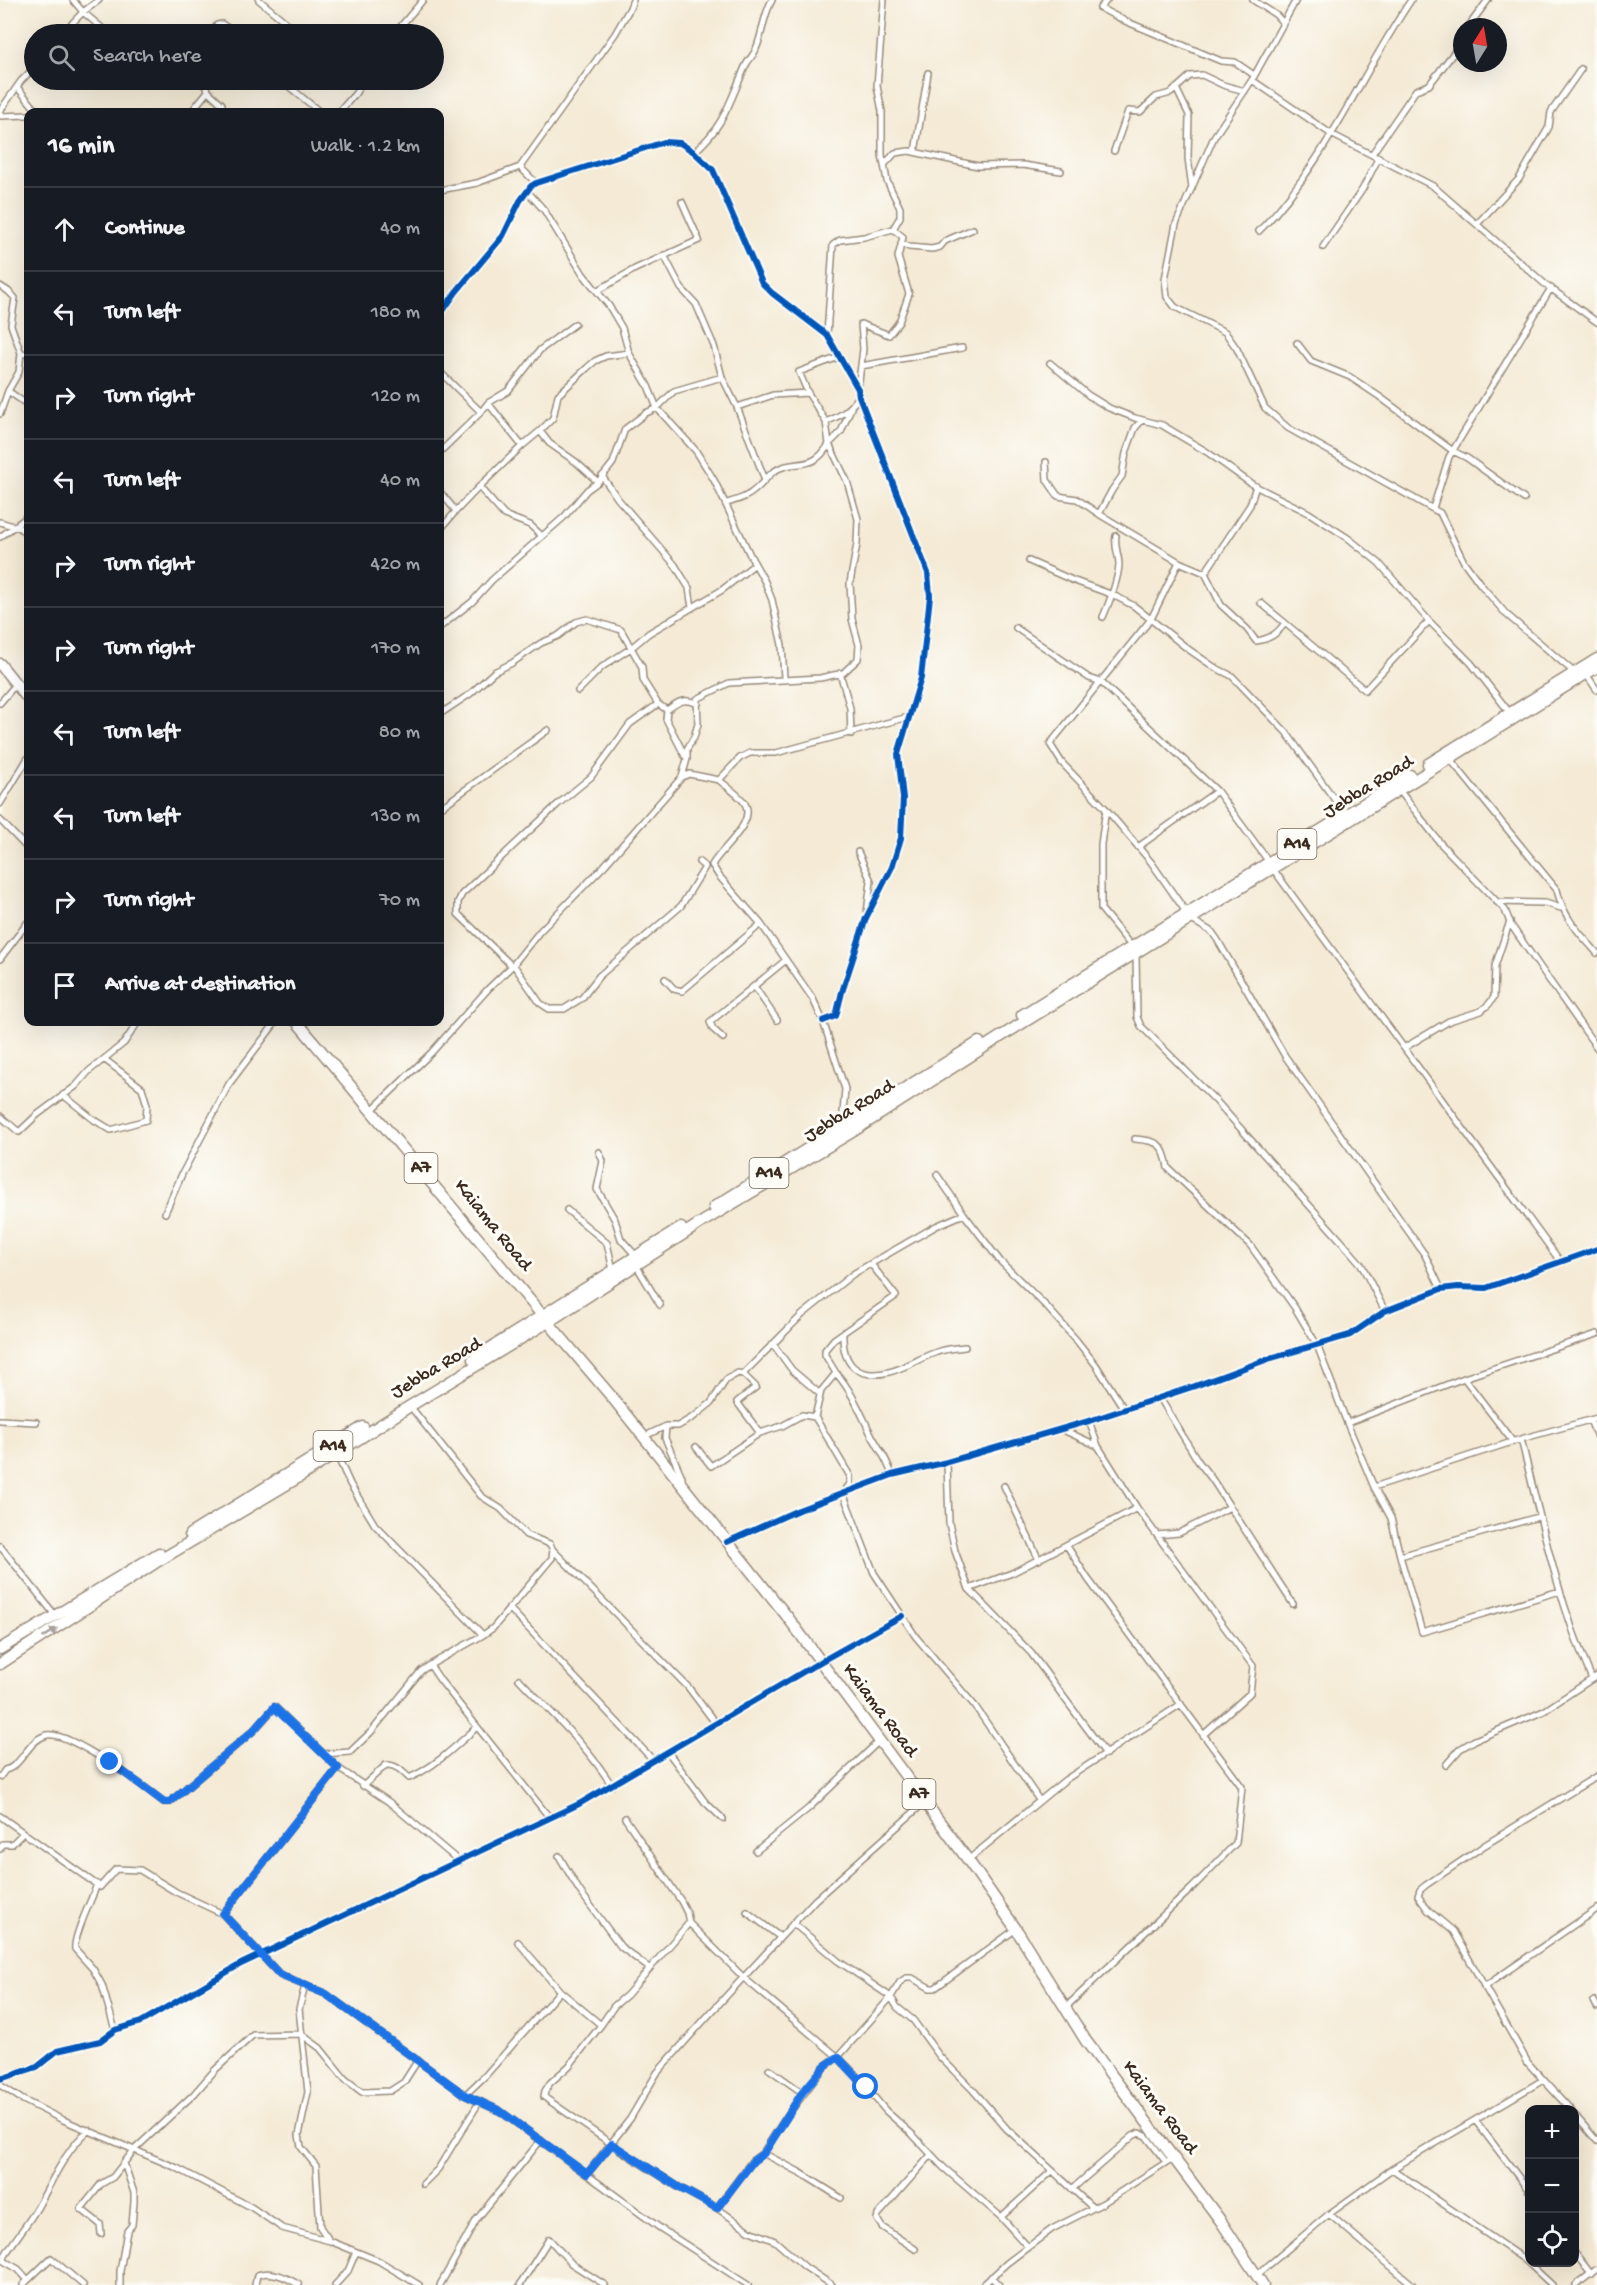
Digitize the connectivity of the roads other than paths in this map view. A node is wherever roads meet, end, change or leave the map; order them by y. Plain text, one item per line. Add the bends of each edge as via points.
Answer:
1 (73, 0) edge
2 (99, 0) edge
3 (259, 0) edge
4 (423, 0) edge
5 (633, 0) edge
6 (772, 0) edge
7 (884, 0) edge
8 (1107, 0) edge
9 (1253, 0) edge
10 (1296, 0) edge
11 (1411, 0) edge
12 (1488, 0) edge
13 (83, 12) junction
14 (1475, 18) edge
15 (1283, 23) junction
16 (72, 24) edge
17 (97, 24) edge
18 (288, 24) edge
19 (403, 24) edge
20 (1453, 54) edge
21 (1581, 69) dead end
22 (928, 73) dead end
23 (1253, 78) junction
24 (24, 79) edge
25 (17, 87) junction
26 (1176, 88) junction
27 (293, 90) edge
28 (358, 90) edge
29 (208, 91) joint
30 (1245, 91) junction
31 (35, 108) edge
32 (194, 108) edge
33 (220, 108) edge
34 (315, 108) edge
35 (343, 108) edge
36 (0, 111) edge
37 (24, 115) edge
38 (0, 116) edge
39 (1331, 134) junction
40 (1114, 151) dead end
41 (694, 152) junction
42 (915, 152) junction
43 (1372, 154) junction
44 (1379, 158) junction
45 (884, 165) junction
46 (520, 167) junction
47 (1060, 171) dead end
48 (536, 183) junction
49 (1192, 188) junction
50 (444, 189) edge
51 (527, 191) junction
52 (682, 202) dead end
53 (1478, 223) junction
54 (893, 229) junction
55 (973, 229) dead end
56 (1258, 231) dead end
57 (901, 243) junction
58 (1323, 247) dead end
59 (664, 255) junction
60 (0, 286) edge
61 (1551, 288) junction
62 (597, 291) junction
63 (444, 309) edge
64 (1597, 322) edge
65 (575, 324) dead end
66 (827, 335) junction
67 (1297, 343) dead end
68 (962, 348) dead end
69 (629, 352) junction
70 (21, 353) junction
71 (24, 353) edge
72 (839, 357) junction
73 (1050, 363) dead end
74 (861, 366) junction
75 (444, 376) edge
76 (722, 377) junction
77 (8, 391) junction
78 (859, 392) junction
79 (808, 393) junction
80 (24, 402) edge
81 (488, 404) junction
82 (737, 407) junction
83 (657, 408) junction
84 (851, 408) junction
85 (482, 412) junction
86 (0, 414) edge
87 (1142, 420) junction
88 (826, 422) junction
89 (540, 431) junction
90 (830, 444) junction
91 (522, 446) junction
92 (444, 448) edge
93 (1453, 451) junction
94 (1046, 462) dead end
95 (602, 476) junction
96 (765, 480) junction
97 (598, 482) junction
98 (1256, 486) junction
99 (479, 487) junction
100 (444, 497) edge
101 (1524, 499) dead end
102 (727, 503) junction
103 (1433, 507) junction
104 (456, 511) junction
105 (1099, 514) junction
106 (24, 518) edge
107 (0, 522) edge
108 (444, 525) edge
109 (15, 526) junction
110 (24, 532) edge
111 (541, 535) junction
112 (1116, 536) dead end
113 (0, 537) edge
114 (1029, 561) dead end
115 (1179, 562) junction
116 (755, 564) junction
117 (1205, 573) junction
118 (1113, 595) junction
119 (1261, 603) dead end
120 (692, 608) junction
121 (1103, 617) dead end
122 (1151, 619) junction
123 (1429, 621) junction
124 (1285, 622) junction
125 (444, 624) edge
126 (1016, 628) dead end
127 (632, 648) junction
128 (1597, 659) edge
129 (0, 664) edge
130 (1597, 667) edge
131 (840, 673) junction
132 (1575, 673) junction
133 (1586, 674) junction
134 (784, 678) junction
135 (1101, 682) junction
136 (16, 684) junction
137 (1597, 690) edge
138 (578, 691) dead end
139 (24, 694) edge
140 (0, 703) edge
141 (658, 704) junction
142 (698, 704) junction
143 (667, 710) junction
144 (444, 711) edge
145 (1510, 713) junction
146 (908, 717) junction
147 (548, 730) dead end
148 (851, 734) junction
149 (687, 759) junction
150 (1450, 759) junction
151 (24, 765) edge
152 (682, 777) junction
153 (719, 780) junction
154 (1399, 790) junction
155 (1217, 791) junction
156 (0, 804) edge
157 (444, 805) edge
158 (1106, 809) junction
159 (1345, 814) junction
160 (0, 822) edge
161 (24, 845) edge
162 (1138, 847) junction
163 (858, 852) dead end
164 (699, 862) dead end
165 (1271, 865) junction
166 (882, 886) junction
167 (870, 889) junction
168 (1497, 902) junction
169 (1561, 909) junction
170 (1188, 916) junction
171 (867, 918) junction
172 (1510, 921) junction
173 (761, 924) junction
174 (24, 927) edge
175 (1134, 951) junction
176 (1597, 953) edge
177 (0, 959) edge
178 (786, 960) junction
179 (512, 965) junction
180 (665, 979) dead end
181 (754, 986) junction
182 (777, 1020) dead end
183 (823, 1021) junction
184 (135, 1026) edge
185 (273, 1026) edge
186 (300, 1026) edge
187 (723, 1038) dead end
188 (1404, 1048) junction
189 (1597, 1048) edge
190 (104, 1059) junction
191 (63, 1095) junction
192 (372, 1110) junction
193 (1, 1119) edge
194 (848, 1125) junction
195 (1135, 1139) dead end
196 (599, 1152) dead end
197 (937, 1175) dead end
198 (567, 1210) dead end
199 (165, 1213) dead end
200 (964, 1214) junction
201 (1597, 1249) edge
202 (636, 1260) junction
203 (1560, 1262) junction
204 (871, 1264) junction
205 (613, 1270) junction
206 (1441, 1289) junction
207 (660, 1305) dead end
208 (1385, 1311) junction
209 (545, 1319) junction
210 (843, 1333) junction
211 (1597, 1334) edge
212 (773, 1344) junction
213 (1317, 1345) junction
214 (964, 1347) dead end
215 (836, 1373) junction
216 (743, 1374) junction
217 (1464, 1378) junction
218 (820, 1394) junction
219 (1160, 1398) junction
220 (410, 1406) junction
221 (1124, 1409) junction
222 (815, 1417) junction
223 (1597, 1418) edge
224 (0, 1420) edge
225 (1590, 1420) junction
226 (1089, 1421) junction
227 (36, 1422) dead end
228 (1347, 1423) junction
229 (666, 1426) junction
230 (1060, 1429) junction
231 (760, 1433) junction
232 (644, 1437) junction
233 (1597, 1437) edge
234 (1521, 1439) junction
235 (1513, 1442) junction
236 (1098, 1446) junction
237 (696, 1447) dead end
238 (336, 1453) junction
239 (947, 1462) junction
240 (892, 1475) junction
241 (681, 1486) junction
242 (1004, 1486) dead end
243 (1374, 1487) junction
244 (843, 1493) junction
245 (1230, 1507) junction
246 (1137, 1508) junction
247 (1538, 1517) junction
248 (1156, 1535) junction
249 (727, 1542) junction
250 (0, 1546) edge
251 (1067, 1546) junction
252 (553, 1550) junction
253 (1400, 1556) junction
254 (1039, 1560) junction
255 (969, 1589) junction
256 (1560, 1591) junction
257 (1293, 1604) dead end
258 (509, 1608) junction
259 (55, 1615) junction
260 (903, 1616) junction
261 (483, 1635) junction
262 (0, 1649) edge
263 (820, 1662) junction
264 (0, 1664) edge
265 (430, 1665) junction
266 (1594, 1678) edge
267 (519, 1679) dead end
268 (1181, 1704) junction
269 (716, 1724) junction
270 (477, 1727) junction
271 (1203, 1735) junction
272 (879, 1741) junction
273 (668, 1752) junction
274 (324, 1754) junction
275 (1106, 1754) junction
276 (654, 1761) junction
277 (1446, 1765) dead end
278 (338, 1768) junction
279 (1597, 1776) edge
280 (0, 1777) edge
281 (363, 1786) junction
282 (612, 1786) junction
283 (1039, 1800) junction
284 (925, 1802) junction
285 (0, 1816) edge
286 (549, 1817) junction
287 (625, 1818) dead end
288 (723, 1819) dead end
289 (24, 1833) junction
290 (0, 1848) edge
291 (756, 1851) dead end
292 (559, 1856) dead end
293 (968, 1860) junction
294 (460, 1862) junction
295 (97, 1884) junction
296 (1597, 1909) edge
297 (747, 1912) dead end
298 (223, 1914) junction
299 (689, 1923) junction
300 (793, 1923) junction
301 (1016, 1929) junction
302 (780, 1937) junction
303 (518, 1942) dead end
304 (262, 1954) junction
305 (649, 1968) junction
306 (744, 1978) junction
307 (305, 1986) junction
308 (1484, 1987) junction
309 (560, 1991) junction
310 (891, 1997) junction
311 (1066, 2007) junction
312 (602, 2025) junction
313 (115, 2030) junction
314 (301, 2034) junction
315 (838, 2057) junction
316 (418, 2060) junction
317 (769, 2069) dead end
318 (0, 2079) edge
319 (1543, 2080) junction
320 (0, 2085) edge
321 (802, 2093) junction
322 (465, 2094) junction
323 (480, 2101) junction
324 (1566, 2105) edge
325 (1579, 2119) edge
326 (1475, 2120) junction
327 (89, 2130) junction
328 (541, 2140) junction
329 (1597, 2141) edge
330 (612, 2144) junction
331 (134, 2150) junction
332 (764, 2153) junction
333 (931, 2155) junction
334 (1169, 2160) junction
335 (124, 2163) junction
336 (1392, 2169) junction
337 (1052, 2171) junction
338 (587, 2174) junction
339 (423, 2184) dead end
340 (1525, 2185) edge
341 (1072, 2189) junction
342 (841, 2198) dead end
343 (717, 2208) junction
344 (1093, 2208) junction
345 (1329, 2214) junction
346 (1001, 2217) junction
347 (101, 2234) dead end
348 (330, 2241) junction
349 (1028, 2247) junction
350 (915, 2249) dead end
351 (356, 2252) junction
352 (1579, 2258) edge
353 (2, 2262) edge
354 (1597, 2269) edge
355 (1591, 2274) junction
356 (1257, 2275) junction
357 (991, 2277) junction
358 (26, 2283) edge
359 (83, 2285) edge
360 (120, 2285) edge
361 (255, 2285) edge
362 (299, 2285) edge
363 (335, 2285) edge
364 (419, 2285) edge
365 (440, 2285) edge
366 (520, 2285) edge
367 (605, 2285) edge
368 (748, 2285) edge
369 (832, 2285) edge
370 (983, 2285) edge
371 (999, 2285) edge
372 (1263, 2285) edge
373 (1413, 2285) edge
374 (1552, 2285) edge
375 (1576, 2285) edge

1 - 13 street
2 - 13 street
3 - 18 street
4 - 19 street
5 - 46 street via 615,34
6 - 41 street via 756,49 729,109 708,140
7 - 45 street via 877,86
8 - 23 street via 1100,8 1221,61 1235,62
9 - 15 street
10 - 15 street
11 - 39 street
12 - 14 street
13 - 16 street
13 - 17 street
15 - 23 street
20 - 43 street via 1429,85 1416,90
21 - 53 street via 1551,112 1549,127 1519,179
22 - 42 street
23 - 30 street
23 - 39 street
24 - 25 street
25 - 31 street
25 - 36 street
26 - 30 street via 1190,76 1202,75
26 - 40 street via 1156,97 1140,112 1128,111
26 - 49 street via 1189,114
27 - 34 street
28 - 35 street
29 - 32 street
29 - 33 street via 222,104
30 - 49 street via 1214,137
37 - 38 street
39 - 43 street
39 - 56 street via 1301,181
41 - 48 street via 680,143 664,142
41 - 66 street via 712,170 762,283
42 - 45 street via 901,151
42 - 47 street via 978,166 1023,165
43 - 44 street
44 - 53 street via 1433,186
44 - 58 street
45 - 54 street via 900,208
46 - 48 street
46 - 50 street via 477,183
48 - 51 street
49 - 103 street via 1176,224 1165,279 1167,297 1175,307 1225,332 1265,408 1288,428
51 - 62 street via 544,210 582,274
51 - 63 street via 503,236
52 - 59 street via 699,240
53 - 61 street
54 - 57 street via 903,237
54 - 66 street via 840,240 833,245
55 - 57 street via 932,249
57 - 74 street via 898,257 909,294 889,335 861,324
59 - 62 street
59 - 76 street via 681,288 696,304
60 - 70 street via 15,298 11,325
61 - 64 street
61 - 93 street
62 - 69 street via 622,328
65 - 81 street via 540,350 508,391
66 - 72 street
67 - 93 street via 1311,361 1350,377
68 - 74 street
69 - 83 street
69 - 89 street via 606,356 587,368 558,395 553,418
70 - 71 street
70 - 77 street via 19,372
72 - 78 street
72 - 79 street via 799,372
73 - 87 street via 1088,395
74 - 78 street
75 - 85 street
76 - 82 street
76 - 83 street via 674,391
77 - 80 street
77 - 86 street
78 - 84 street
78 - 146 street via 928,573 930,596 921,678
79 - 82 street via 773,395
79 - 88 street
81 - 85 street
81 - 91 street
82 - 96 street
83 - 95 street via 625,429 613,463
83 - 102 street via 696,451
84 - 88 street
84 - 90 street via 841,432
85 - 92 street
87 - 98 street via 1162,425
87 - 105 street via 1126,453 1122,476
88 - 90 street
89 - 91 street
89 - 97 street via 549,443
90 - 96 street via 814,461 774,471
90 - 131 street via 858,519 850,583 858,659
91 - 99 street
93 - 101 street
93 - 103 street
94 - 105 street via 1047,480 1058,496 1077,500
95 - 97 street
95 - 120 street via 675,565 689,588
96 - 102 street via 743,498
97 - 111 street
98 - 117 street via 1250,505
98 - 123 street via 1348,538 1379,563
99 - 104 street
99 - 111 street via 504,515 530,525
100 - 104 street
102 - 116 street
103 - 132 street via 1444,519 1464,562 1481,585 1506,614
104 - 108 street
105 - 115 street
106 - 109 street
107 - 109 street
109 - 110 street
109 - 113 street
111 - 125 street
112 - 118 street via 1119,567
114 - 118 street
115 - 117 street
115 - 122 street
116 - 120 street
116 - 134 street via 778,622
117 - 124 street via 1221,605 1256,641 1278,633
118 - 121 street
118 - 122 street
119 - 124 street
120 - 127 street
122 - 135 street
122 - 159 street via 1232,676 1248,692 1286,732
123 - 124 street via 1365,690
123 - 145 street via 1471,663
126 - 135 street via 1089,678
127 - 138 street via 602,667
127 - 141 street via 642,666 643,680
127 - 144 street via 621,630 587,620 576,622 494,672
128 - 132 highway, Jebba Road / A14
129 - 136 highway
130 - 133 highway, Jebba Road / A14
131 - 134 street via 820,678
131 - 148 street via 850,708
132 - 145 highway, Jebba Road / A14
133 - 137 street
133 - 150 highway, Jebba Road / A14
134 - 142 street via 729,682 697,699
135 - 155 street
135 - 158 street via 1050,744 1062,763
136 - 139 highway
136 - 140 street
141 - 143 street
141 - 179 street via 630,724 591,777 462,894 458,914
142 - 143 street via 680,700
142 - 149 street via 698,724 687,748
143 - 149 street via 666,718
145 - 159 highway, Jebba Road / A14
146 - 148 street
146 - 166 street via 898,754 903,807 901,838
147 - 157 street
148 - 153 street via 776,753 750,753
149 - 152 street
150 - 154 highway, Jebba Road / A14
150 - 169 street via 1557,890
151 - 156 street
152 - 153 street via 689,774
152 - 179 street
153 - 173 street via 744,803 748,813 746,822 712,865
154 - 165 highway, Jebba Road / A14
154 - 168 street via 1441,844
155 - 162 street
155 - 165 street
158 - 162 street
158 - 175 street via 1101,844 1101,909
159 - 165 highway, Jebba Road / A14
160 - 161 street
162 - 170 street
163 - 167 street via 871,881
164 - 179 street via 705,867 681,906 599,976 582,998 564,1009 549,1009 540,1003
165 - 170 highway, Jebba Road / A14
165 - 188 street
166 - 167 street
166 - 171 street
167 - 171 street
168 - 169 street via 1545,903
168 - 172 street
169 - 176 street
170 - 175 highway, Jebba Road / A14
170 - 206 street via 1217,939 1285,1056 1425,1255
171 - 183 street via 836,1017
172 - 188 street via 1495,966 1494,997 1489,1004 1481,1011 1449,1021
172 - 189 street
173 - 178 street
173 - 180 street via 682,992
174 - 177 street
175 - 194 highway, Jebba Road / A14
175 - 202 highway, Jebba Road / A14 via 852,1132
175 - 208 street via 1137,1017 1141,1026 1216,1101 1348,1249 1371,1281
178 - 181 street
178 - 183 street
179 - 192 street
181 - 182 street
181 - 187 street via 710,1022
183 - 194 street via 845,1089 843,1113
184 - 190 street
185 - 199 street via 229,1084
186 - 192 highway, Kaiama Road / A7
188 - 203 street
190 - 191 street
190 - 191 street via 142,1088 146,1120 111,1130
191 - 193 street via 19,1132
192 - 209 highway, Kaiama Road / A7
194 - 202 highway, Jebba Road / A14
195 - 213 street via 1157,1142 1164,1149 1168,1168 1250,1245
196 - 202 street via 603,1161 597,1189 621,1239
197 - 200 street
198 - 205 street via 607,1243
200 - 204 street
200 - 221 street via 1000,1261 1077,1341
201 - 203 street
202 - 205 highway, Jebba Road / A14
202 - 207 street
202 - 209 highway, Jebba Road / A14
203 - 206 street via 1486,1288
204 - 210 street via 896,1296
204 - 212 street via 802,1315
205 - 209 highway, Jebba Road / A14
206 - 208 street
208 - 213 street via 1350,1335
209 - 220 highway, Jebba Road / A14
209 - 232 highway, Kaiama Road / A7
209 - 259 highway, Jebba Road / A14
210 - 214 street via 848,1363 876,1374 938,1351
210 - 215 street via 825,1350
211 - 217 street
212 - 216 street
212 - 218 street via 792,1370
213 - 219 street
213 - 228 street
215 - 218 street
215 - 240 street via 854,1398
216 - 229 street via 726,1380 711,1403 695,1416 678,1426
216 - 231 street via 756,1387 737,1402
217 - 228 street
217 - 235 street
218 - 222 street
219 - 221 street
219 - 245 street
220 - 238 highway, Jebba Road / A14
220 - 252 street via 481,1496 501,1509 526,1535 550,1544
221 - 226 street
222 - 231 street via 802,1415
222 - 244 street via 849,1476 850,1484
223 - 225 street
224 - 227 street
225 - 233 street
225 - 234 street
226 - 230 street
226 - 236 street
228 - 243 street
229 - 232 street
229 - 241 street via 665,1438 682,1477
230 - 236 street
230 - 239 street
231 - 237 street via 711,1466
232 - 241 highway, Kaiama Road / A7
234 - 235 street
234 - 247 street
235 - 243 street
236 - 246 street
238 - 261 street via 375,1525
264 -> 238 highway, Jebba Road / A14 via 155,1563
239 - 240 street
239 - 255 street via 949,1523
240 - 244 street
241 - 249 highway, Kaiama Road / A7
242 - 254 street
243 - 253 street via 1391,1518
244 - 249 street
244 - 260 street via 874,1573
245 - 248 street via 1179,1533
245 - 257 street
246 - 248 street
246 - 251 street
247 - 253 street
247 - 256 street
248 - 271 street via 1253,1666 1250,1693
249 - 263 highway, Kaiama Road / A7
250 - 259 street
251 - 254 street
251 - 268 street
252 - 258 street via 552,1558
252 - 269 street via 688,1687
253 - 256 street via 1422,1632
254 - 255 street
255 - 275 street via 1031,1653
256 - 266 street
258 - 261 street
258 - 276 street
259 - 262 highway, Jebba Road
260 - 263 street
260 - 283 street via 975,1706
261 - 265 street
263 - 269 street
263 - 272 highway, Kaiama Road / A7
265 - 270 street
265 - 274 street via 350,1752
266 - 277 street via 1544,1711 1475,1740
267 - 282 street via 602,1769
268 - 271 street
268 - 275 street
269 - 273 street
270 - 281 street via 416,1775 410,1778 390,1765
270 - 286 street
271 - 311 street via 1242,1787 1236,1843
272 - 284 highway, Kaiama Road / A7
272 - 291 street via 809,1808
273 - 276 street
273 - 288 street via 705,1802
274 - 278 street
274 - 280 street via 274,1707 254,1730 170,1802 164,1802 110,1762 56,1735 45,1736 33,1744
275 - 283 street
276 - 282 street
278 - 281 street
278 - 298 street
279 - 308 street via 1420,1890 1421,1901 1453,1931
281 - 294 street via 389,1802
282 - 286 street
283 - 293 street
284 - 293 highway, Kaiama Road / A7
284 - 300 street
285 - 289 street
286 - 294 street
287 - 299 street via 681,1901
289 - 290 street
289 - 295 street
292 - 305 street via 621,1947
293 - 301 highway, Kaiama Road / A7
294 - 304 street
295 - 298 street via 100,1887 116,1869 141,1870
295 - 313 street via 74,1945 102,1985
296 - 308 street
297 - 302 street
298 - 304 street
299 - 305 street
299 - 306 street
300 - 302 street
300 - 310 street via 838,1961
301 - 310 street via 940,1986 930,1988 906,1978
301 - 311 highway, Kaiama Road / A7
302 - 306 street
303 - 309 street
304 - 307 street via 280,1975
304 - 313 street via 141,2022
305 - 312 street
306 - 315 street
306 - 330 street via 657,2073
307 - 314 street via 298,2009
307 - 316 street via 326,1994
308 - 319 street via 1528,2063
309 - 312 street
309 - 322 street
310 - 315 street
310 - 337 street via 940,2057
311 - 334 highway, Kaiama Road / A7
312 - 330 street via 544,2091 544,2097
313 - 318 street via 100,2041 57,2051 37,2067
314 - 316 street via 362,2092 390,2091 404,2082
314 - 331 street via 253,2035
314 - 348 street via 308,2092 299,2135 301,2148 316,2166 320,2227
315 - 321 street
315 - 333 street
316 - 322 street
317 - 321 street
319 - 324 street
319 - 326 street
320 - 327 street via 23,2100
321 - 332 street
322 - 323 street
323 - 328 street
323 - 339 street via 438,2169
325 - 329 street
326 - 336 street
326 - 340 street
327 - 331 street
327 - 353 street via 79,2138
328 - 338 street
328 - 365 street via 477,2219
330 - 338 street
330 - 343 street
331 - 335 street
331 - 348 street via 251,2207 282,2228
332 - 342 street
332 - 343 street via 753,2161
333 - 346 street
333 - 350 street via 877,2219
334 - 341 street via 1139,2133
334 - 344 street
334 - 356 highway, Kaiama Road / A7 via 1220,2220
335 - 347 street via 81,2209 100,2224
335 - 360 street via 134,2202
336 - 345 street
336 - 374 street via 1525,2259
337 - 341 street
337 - 346 street
338 - 368 street via 660,2228
341 - 344 street
343 - 369 street via 750,2231 775,2241
344 - 349 street via 1052,2229
345 - 356 street
345 - 373 street
346 - 349 street
348 - 351 street
349 - 357 street
351 - 363 street via 348,2271
351 - 364 street
352 - 355 street
353 - 358 street via 18,2269
354 - 355 street
355 - 375 street
356 - 372 highway, Kaiama Road / A7
357 - 370 street
357 - 371 street
358 - 359 street via 51,2258
361 - 362 street via 256,2275 263,2273 280,2275
366 - 367 street via 549,2239 572,2264

